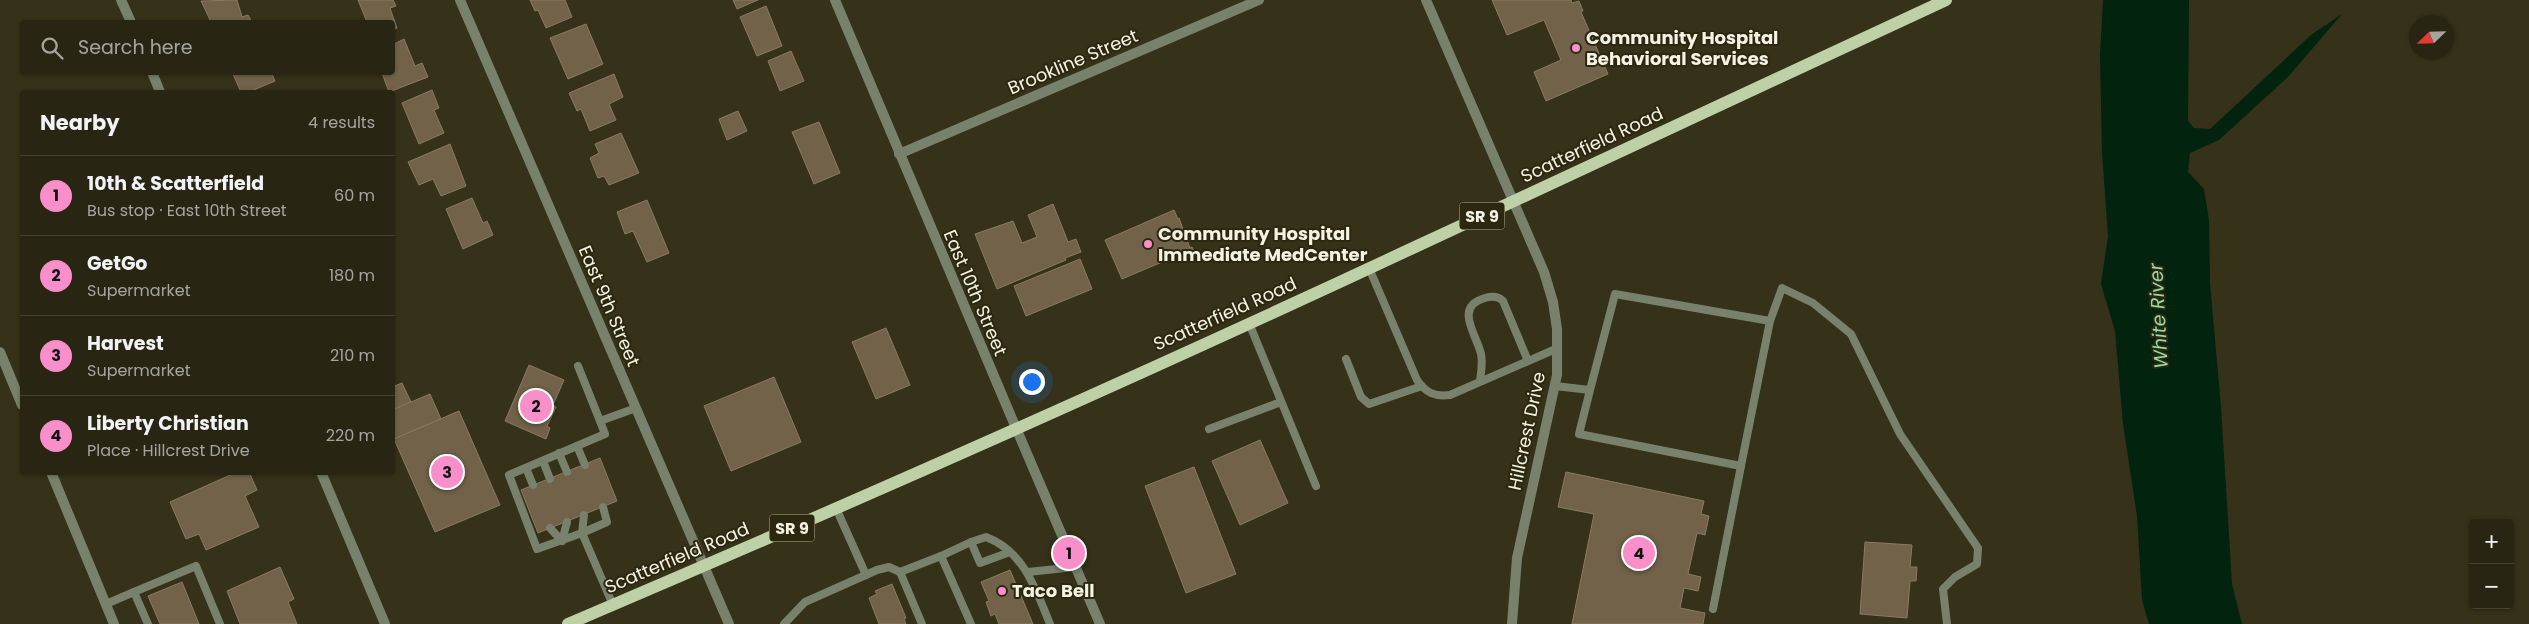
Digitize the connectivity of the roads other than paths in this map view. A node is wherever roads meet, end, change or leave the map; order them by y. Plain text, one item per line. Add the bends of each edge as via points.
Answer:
1 (121, 0) edge
2 (460, 0) edge
3 (835, 0) edge
4 (1259, 0) edge
5 (1426, 0) edge
6 (1946, 0) edge
7 (130, 20) edge
8 (153, 75) edge
9 (159, 90) edge
10 (899, 154) junction
11 (1514, 201) junction
12 (1369, 268) junction
13 (1770, 320) junction
14 (1249, 323) junction
15 (1558, 348) junction
16 (0, 352) edge
17 (1346, 359) dead end
18 (1528, 361) junction
19 (578, 366) dead end
20 (1480, 381) junction
21 (1422, 386) junction
22 (1556, 386) junction
23 (1590, 390) junction
24 (20, 400) edge
25 (1281, 402) junction
26 (636, 408) junction
27 (600, 421) junction
28 (1016, 428) junction
29 (1209, 429) dead end
30 (577, 446) junction
31 (559, 454) junction
32 (542, 461) junction
33 (585, 465) dead end
34 (1741, 466) junction
35 (526, 468) junction
36 (567, 472) dead end
37 (52, 475) edge
38 (322, 475) edge
39 (550, 479) dead end
40 (533, 485) dead end
41 (1316, 486) dead end
42 (603, 508) dead end
43 (836, 508) junction
44 (584, 514) dead end
45 (568, 522) dead end
46 (550, 528) dead end
47 (582, 533) junction
48 (562, 541) junction
49 (971, 542) junction
50 (1010, 552) junction
51 (941, 556) junction
52 (705, 567) junction
53 (1075, 568) junction
54 (900, 572) junction
55 (1028, 572) junction
56 (866, 575) junction
57 (134, 592) junction
58 (106, 604) junction
59 (613, 605) junction
60 (1713, 609) dead end
61 (114, 624) edge
62 (148, 624) edge
63 (220, 624) edge
64 (385, 624) edge
65 (568, 624) edge
66 (729, 624) edge
67 (784, 624) edge
68 (922, 624) edge
69 (971, 624) edge
70 (1050, 624) edge
71 (1100, 624) edge
72 (1512, 624) edge
73 (1947, 624) edge

1 - 7 street
2 - 26 street, East 9th Street
3 - 10 street, East 10th Street
4 - 10 street, Brookline Street
5 - 11 street, Hillcrest Drive
6 - 11 main road, Scatterfield Road / SR 9
8 - 9 street
10 - 28 street, East 10th Street
11 - 12 main road, Scatterfield Road / SR 9
11 - 15 street, Hillcrest Drive via 1553,302
12 - 14 main road, Scatterfield Road / SR 9
12 - 21 lane
13 - 23 lane via 1615,294
13 - 34 lane
13 - 73 lane via 1782,288 1813,303 1851,334 1900,434 1978,548 1977,564 1943,589
14 - 25 lane
14 - 28 main road, Scatterfield Road / SR 9
15 - 18 lane
15 - 22 street, Hillcrest Drive
16 - 24 street
17 - 21 lane via 1361,397 1369,404
18 - 20 lane
18 - 20 lane via 1504,301 1493,297 1478,300 1469,310 1468,318 1482,356
19 - 27 lane
20 - 21 lane via 1442,396 1433,395
22 - 23 lane
22 - 72 street, Hillcrest Drive via 1517,558
23 - 34 lane via 1579,434
25 - 29 lane
25 - 41 lane
26 - 27 lane
26 - 52 street, East 9th Street
27 - 30 lane via 605,434
28 - 43 main road, Scatterfield Road / SR 9
28 - 53 street, East 10th Street
30 - 31 lane
30 - 33 lane
31 - 32 lane
31 - 36 lane
32 - 35 lane
32 - 39 lane
34 - 60 lane
35 - 40 lane
35 - 48 lane via 509,475 537,549
37 - 58 street
38 - 64 street
42 - 47 lane via 607,522
43 - 52 main road, Scatterfield Road / SR 9
43 - 56 lane
44 - 47 lane
45 - 48 lane
46 - 48 lane
47 - 48 lane
47 - 59 lane
49 - 50 lane via 986,537 999,541
49 - 50 lane via 980,563
49 - 51 lane
50 - 55 lane
51 - 54 lane
51 - 69 lane
52 - 59 main road, Scatterfield Road / SR 9
52 - 66 street, East 9th Street
53 - 55 lane
53 - 71 street, East 10th Street
54 - 56 lane via 889,567
54 - 68 lane
55 - 70 lane
56 - 67 lane via 805,602
57 - 58 lane
57 - 62 lane
57 - 63 lane via 196,566
58 - 61 street
59 - 65 main road, Scatterfield Road / SR 9

